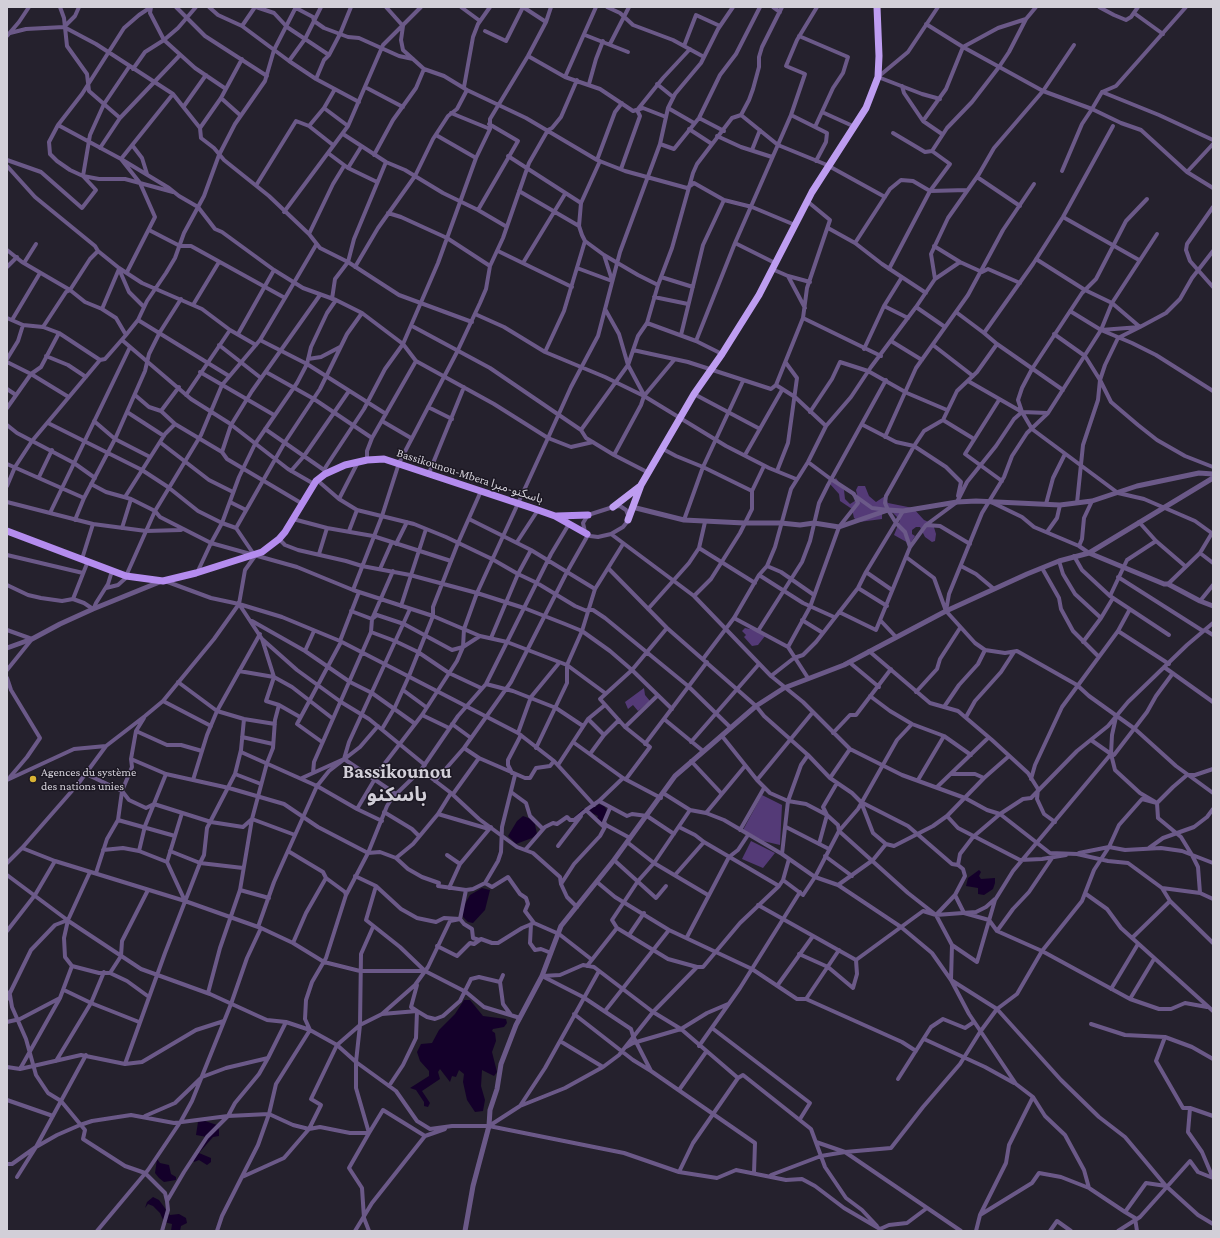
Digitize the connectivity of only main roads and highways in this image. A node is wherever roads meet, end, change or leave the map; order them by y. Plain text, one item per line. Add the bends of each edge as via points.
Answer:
1 (877, 7) edge
2 (641, 485) junction
3 (613, 507) road end
4 (588, 515) road end
5 (554, 516) junction
6 (628, 520) road end
7 (7, 531) edge
8 (588, 535) road end

1 - 2 highway via 878,77 866,108 807,201 759,295 694,394
2 - 3 highway
2 - 6 highway
4 - 5 main road, Bassikounou-Mbera باسكنو-مبرا
5 - 7 main road, Bassikounou-Mbera باسكنو-مبرا via 384,459 358,462 324,472 279,539 255,556 163,581 128,576
5 - 8 main road, Bassikounou-Mbera باسكنو-مبرا

